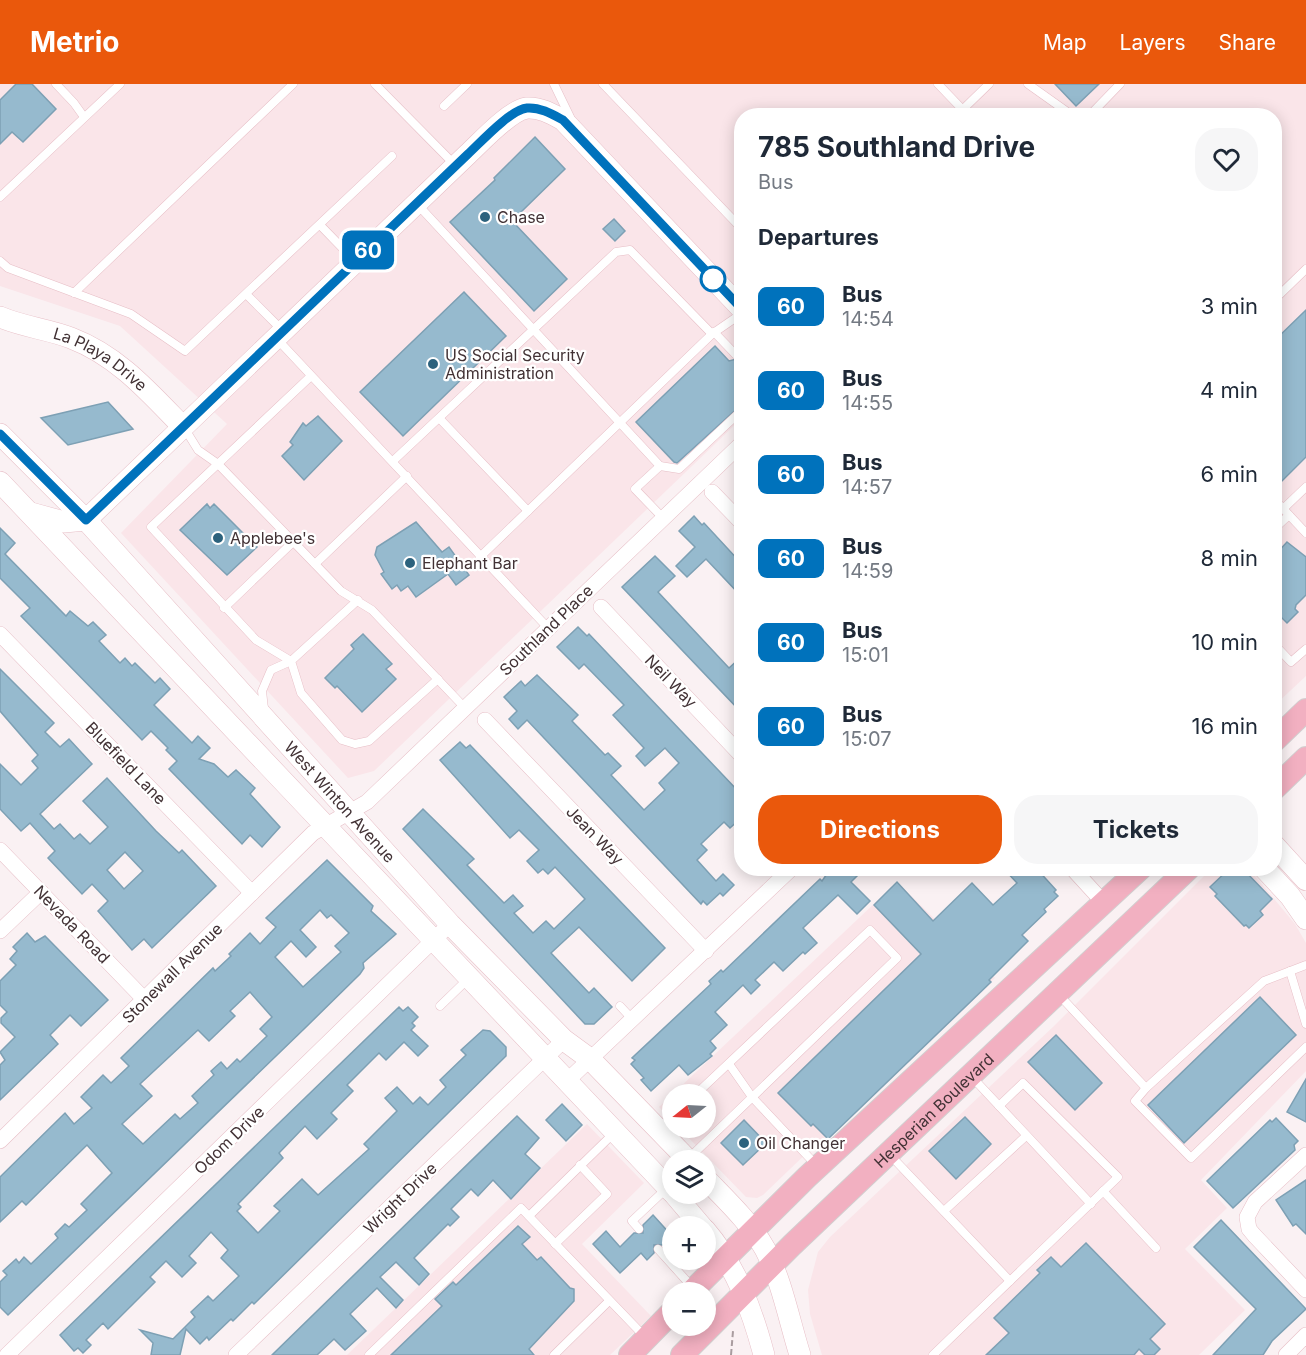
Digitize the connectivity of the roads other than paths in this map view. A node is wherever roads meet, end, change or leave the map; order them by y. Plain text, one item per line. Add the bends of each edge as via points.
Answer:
1 (120, 84) edge
2 (293, 84) edge
3 (375, 84) edge
4 (467, 84) edge
5 (554, 84) edge
6 (603, 84) edge
7 (938, 84) edge
8 (989, 84) edge
9 (1028, 84) edge
10 (1119, 84) edge
11 (57, 85) edge
12 (444, 106) dead end
13 (956, 108) edge
14 (963, 108) edge
15 (1062, 108) edge
16 (1096, 108) edge
17 (84, 117) junction
18 (579, 135) junction
19 (392, 156) dead end
20 (455, 166) junction
21 (0, 197) edge
22 (416, 203) junction
23 (734, 221) edge
24 (320, 225) junction
25 (0, 261) edge
26 (355, 262) junction
27 (1306, 269) edge
28 (1282, 292) edge
29 (74, 293) junction
30 (247, 295) junction
31 (734, 301) edge
32 (0, 317) edge
33 (734, 319) edge
34 (534, 330) junction
35 (713, 333) junction
36 (279, 335) junction
37 (734, 353) edge
38 (311, 376) junction
39 (734, 418) edge
40 (440, 419) junction
41 (619, 421) junction
42 (183, 427) junction
43 (0, 434) edge
44 (734, 451) edge
45 (393, 461) junction
46 (218, 464) junction
47 (660, 466) junction
48 (407, 476) junction
49 (0, 482) edge
50 (1306, 487) edge
51 (711, 492) dead end
52 (1282, 508) edge
53 (528, 511) junction
54 (28, 512) junction
55 (1286, 512) junction
56 (734, 515) edge
57 (663, 518) junction
58 (1282, 518) edge
59 (86, 520) junction
60 (1306, 533) edge
61 (293, 542) junction
62 (480, 557) junction
63 (315, 564) junction
64 (358, 600) junction
65 (601, 607) dead end
66 (224, 608) junction
67 (549, 629) junction
68 (0, 634) edge
69 (1306, 649) edge
70 (1282, 652) edge
71 (291, 661) junction
72 (438, 679) junction
73 (465, 708) junction
74 (1306, 710) edge
75 (265, 717) junction
76 (485, 720) dead end
77 (1282, 730) edge
78 (734, 747) edge
79 (1306, 758) edge
80 (1282, 781) edge
81 (349, 812) junction
82 (327, 825) junction
83 (0, 850) edge
84 (1282, 854) edge
85 (784, 876) edge
86 (1079, 876) edge
87 (1133, 876) edge
88 (1180, 876) edge
89 (1271, 876) edge
90 (1306, 880) edge
91 (40, 892) junction
92 (252, 893) junction
93 (1104, 903) junction
94 (1306, 919) edge
95 (450, 924) junction
96 (0, 931) edge
97 (435, 940) junction
98 (706, 951) junction
99 (1306, 965) edge
100 (1290, 971) junction
101 (470, 977) junction
102 (1057, 992) junction
103 (144, 999) junction
104 (440, 1006) dead end
105 (620, 1006) dead end
106 (633, 1020) junction
107 (1306, 1024) edge
108 (564, 1040) junction
109 (1306, 1047) edge
110 (547, 1057) junction
111 (590, 1059) junction
112 (729, 1064) junction
113 (971, 1076) junction
114 (568, 1080) junction
115 (707, 1084) edge
116 (1146, 1088) junction
117 (752, 1097) junction
118 (999, 1106) junction
119 (662, 1120) edge
120 (616, 1131) junction
121 (1026, 1136) junction
122 (0, 1141) edge
123 (698, 1150) edge
124 (888, 1152) junction
125 (1306, 1155) edge
126 (580, 1165) junction
127 (818, 1167) junction
128 (662, 1181) edge
129 (716, 1190) edge
130 (1103, 1191) junction
131 (662, 1198) edge
132 (683, 1204) edge
133 (1090, 1204) junction
134 (944, 1211) junction
135 (529, 1216) junction
136 (693, 1216) edge
137 (639, 1229) dead end
138 (753, 1232) junction
139 (555, 1244) junction
140 (716, 1244) edge
141 (1156, 1248) dead end
142 (658, 1249) dead end
143 (726, 1258) junction
144 (772, 1265) junction
145 (1010, 1281) junction
146 (685, 1282) edge
147 (701, 1282) edge
148 (1306, 1290) edge
149 (744, 1292) junction
150 (609, 1301) junction
151 (662, 1322) edge
152 (1306, 1335) edge
153 (646, 1338) junction
154 (7, 1355) edge
155 (236, 1355) edge
156 (369, 1355) edge
157 (554, 1355) edge
158 (630, 1355) edge
159 (682, 1355) edge
160 (764, 1355) edge
161 (800, 1355) edge
162 (933, 1355) edge
163 (1286, 1355) edge

1 - 17 lane
2 - 29 lane
3 - 20 lane
4 - 12 lane
5 - 18 lane
6 - 23 lane
7 - 13 lane
8 - 14 lane
9 - 15 lane
10 - 16 lane
11 - 17 lane
17 - 21 lane
18 - 20 main road via 563,120 543,110 525,108 508,118
18 - 31 main road
19 - 24 lane
20 - 22 main road
22 - 26 main road
22 - 34 lane
24 - 26 lane
24 - 30 lane
25 - 29 lane via 8,268
26 - 36 main road
27 - 28 lane
29 - 30 lane via 131,314 185,351
30 - 36 lane
32 - 42 main road, La Playa Drive via 60,334 103,353 129,372
33 - 35 lane
34 - 35 lane via 616,252 630,250
34 - 40 lane
34 - 41 lane
35 - 37 lane
35 - 41 lane
36 - 38 lane
36 - 42 main road
38 - 45 lane
38 - 46 lane
39 - 47 lane via 680,469
40 - 45 lane
40 - 53 lane
41 - 47 lane
41 - 53 lane
42 - 46 lane via 198,450
42 - 59 main road
43 - 59 main road, West Winton Avenue
44 - 57 street, Southland Place
45 - 48 lane
46 - 61 lane
46 - 66 lane via 151,527
47 - 57 lane via 635,489
48 - 62 lane
48 - 63 lane
49 - 54 main road, West Winton Avenue
50 - 55 lane
51 - 56 street
52 - 55 lane
53 - 62 lane
54 - 59 main road via 64,522
54 - 82 main road, West Winton Avenue
55 - 58 lane
55 - 60 lane
57 - 67 street, Southland Place
59 - 75 main road, West Winton Avenue
61 - 63 lane
61 - 66 lane
62 - 67 lane
63 - 64 lane via 341,591
64 - 71 lane
64 - 72 lane
65 - 78 street, Neil Way
66 - 71 lane via 256,640
67 - 73 street, Southland Place
68 - 92 street, Bluefield Lane
69 - 70 lane via 1291,662
71 - 72 lane via 301,693 342,740 355,744 369,741
71 - 75 lane via 279,664 267,678 262,691
72 - 73 lane
73 - 81 street, Southland Place via 367,802
74 - 77 main road
75 - 81 main road, West Winton Avenue
76 - 98 street, Jean Way
79 - 80 main road
81 - 82 street, Stonewall Avenue
81 - 95 main road, West Winton Avenue
82 - 92 street, Stonewall Avenue
82 - 97 main road, West Winton Avenue
83 - 91 street, Nevada Road
84 - 90 main road
85 - 98 street
86 - 93 street
87 - 93 main road
88 - 102 main road, Hesperian Boulevard
89 - 94 main road
91 - 96 street
91 - 103 street, Nevada Road
92 - 103 street, Stonewall Avenue
93 - 127 main road
95 - 97 street, Odom Drive
95 - 108 main road, West Winton Avenue
97 - 101 main road, West Winton Avenue
97 - 154 street, Odom Drive
98 - 106 street
99 - 100 lane
100 - 107 lane
100 - 116 lane via 1264,981 1243,998
101 - 104 lane
101 - 110 main road, West Winton Avenue
102 - 113 main road, Hesperian Boulevard
102 - 116 lane
103 - 122 street, Stonewall Avenue
105 - 106 lane
106 - 111 street
108 - 110 street, Wright Drive
108 - 111 main road, West Winton Avenue
109 - 116 lane via 1191,1158 1135,1101
110 - 114 main road, West Winton Avenue
110 - 155 street, Wright Drive
111 - 114 street
111 - 119 main road, West Winton Avenue
112 - 115 lane
112 - 117 lane
112 - 117 lane via 870,930 897,958
113 - 118 lane
113 - 124 main road, Hesperian Boulevard
114 - 120 main road, West Winton Avenue
117 - 123 lane
117 - 127 lane
118 - 121 lane
118 - 130 lane via 1023,1083 1118,1177
120 - 126 lane
120 - 128 main road, West Winton Avenue
121 - 133 lane
121 - 134 lane
124 - 134 lane
124 - 144 main road, Hesperian Boulevard
125 - 148 street via 1255,1202 1247,1217 1249,1229
126 - 135 lane
126 - 139 lane via 607,1194
127 - 138 main road
129 - 138 main road
130 - 133 lane
130 - 141 lane
131 - 137 lane via 632,1221
132 - 136 main road, West Winton Avenue
133 - 145 lane
134 - 145 lane
135 - 139 lane
135 - 156 lane via 521,1208
138 - 143 main road
138 - 144 main road
139 - 150 lane
140 - 143 main road, West Winton Avenue
142 - 146 lane
143 - 147 main road
143 - 149 main road, West Winton Avenue
144 - 149 main road, Hesperian Boulevard
144 - 161 main road
145 - 162 lane
149 - 159 main road, Hesperian Boulevard
149 - 160 main road, West Winton Avenue
150 - 153 lane
150 - 157 lane
151 - 153 main road
152 - 163 street
153 - 158 main road

